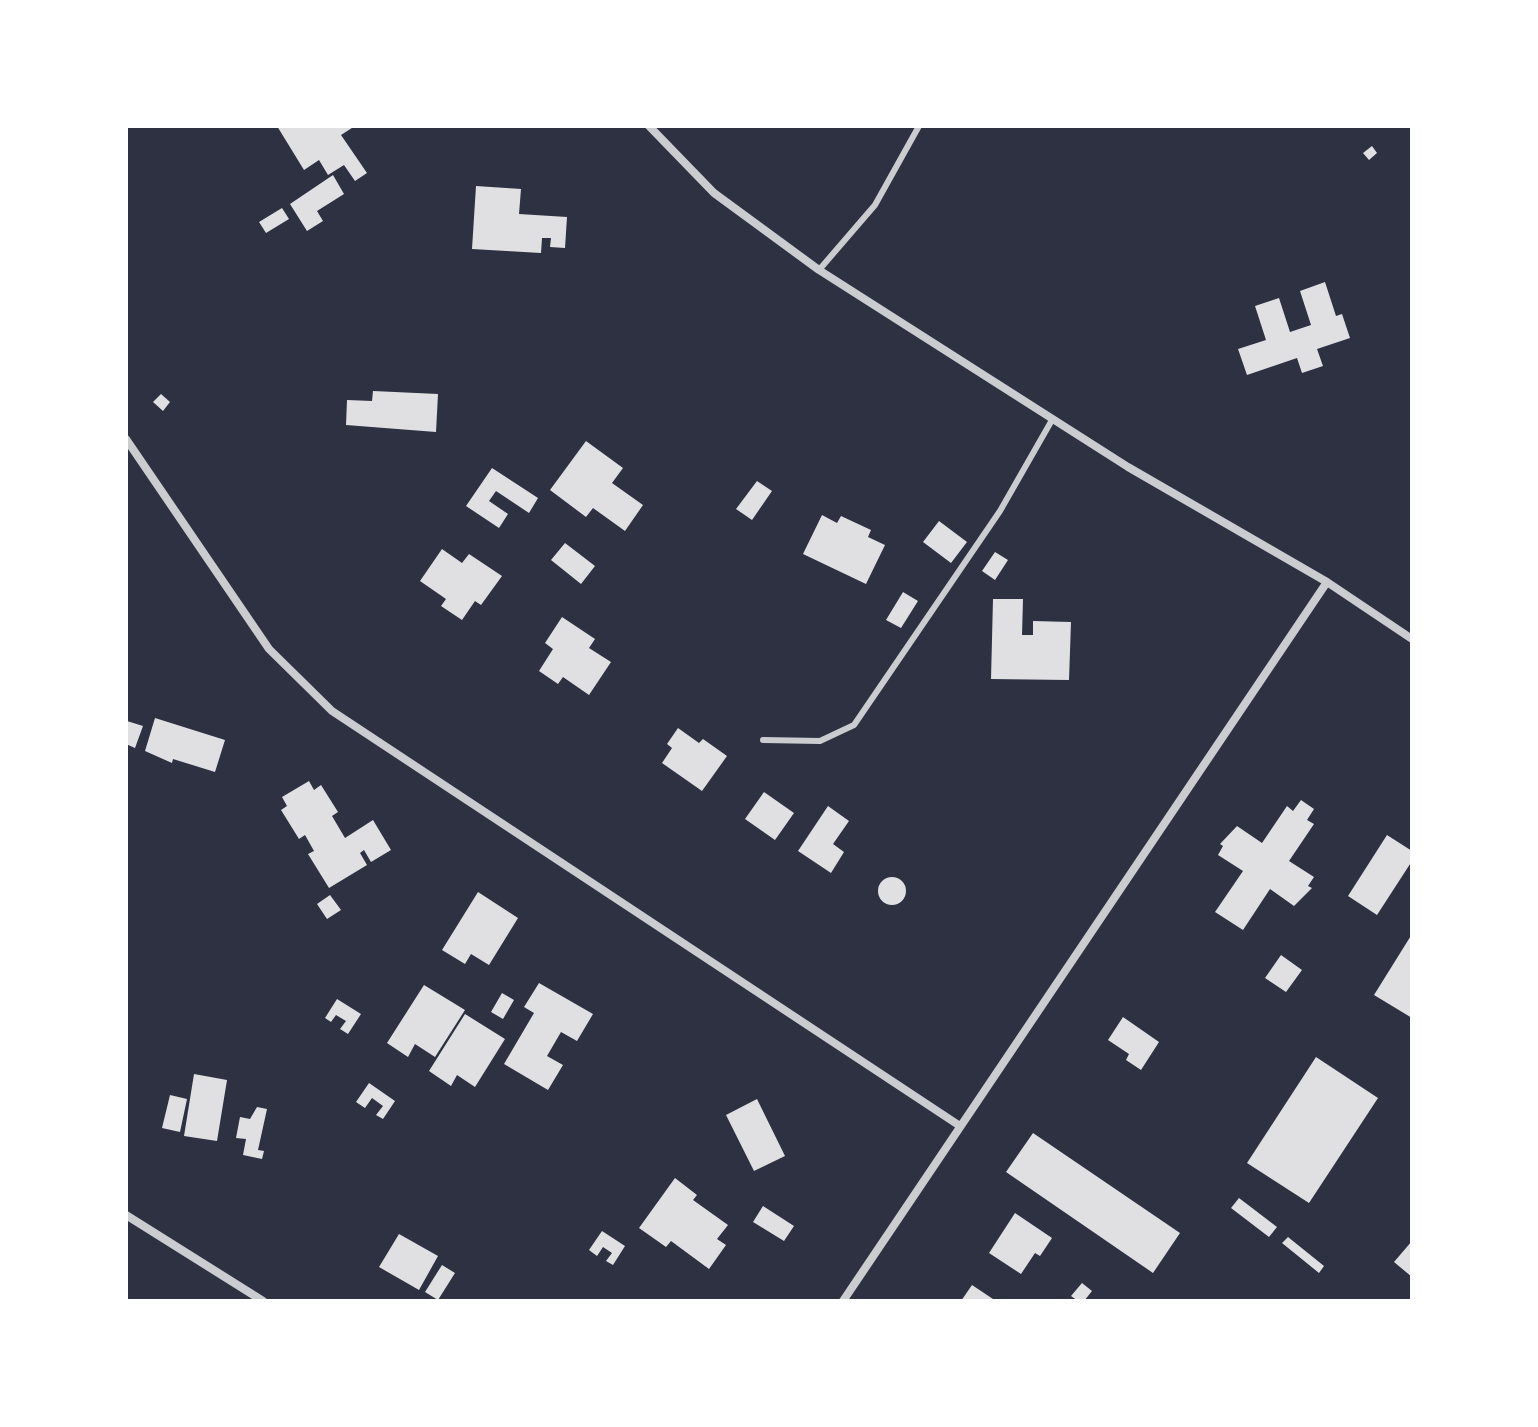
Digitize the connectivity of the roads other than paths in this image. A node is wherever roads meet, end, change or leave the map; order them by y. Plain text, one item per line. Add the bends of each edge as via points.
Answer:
1 (649, 126) edge
2 (919, 126) edge
3 (819, 270) junction
4 (1052, 420) junction
5 (126, 439) edge
6 (1327, 582) junction
7 (1412, 639) edge
8 (763, 740) dead end
9 (960, 1126) junction
10 (126, 1215) edge
11 (263, 1301) edge
12 (843, 1301) edge

1 - 3 street via 714,193
2 - 3 lane via 875,205
3 - 4 street
4 - 6 street
4 - 8 lane via 1000,511 854,725 820,741
5 - 9 street via 269,649 322,703
6 - 7 street
6 - 9 street
9 - 12 street
10 - 11 street

